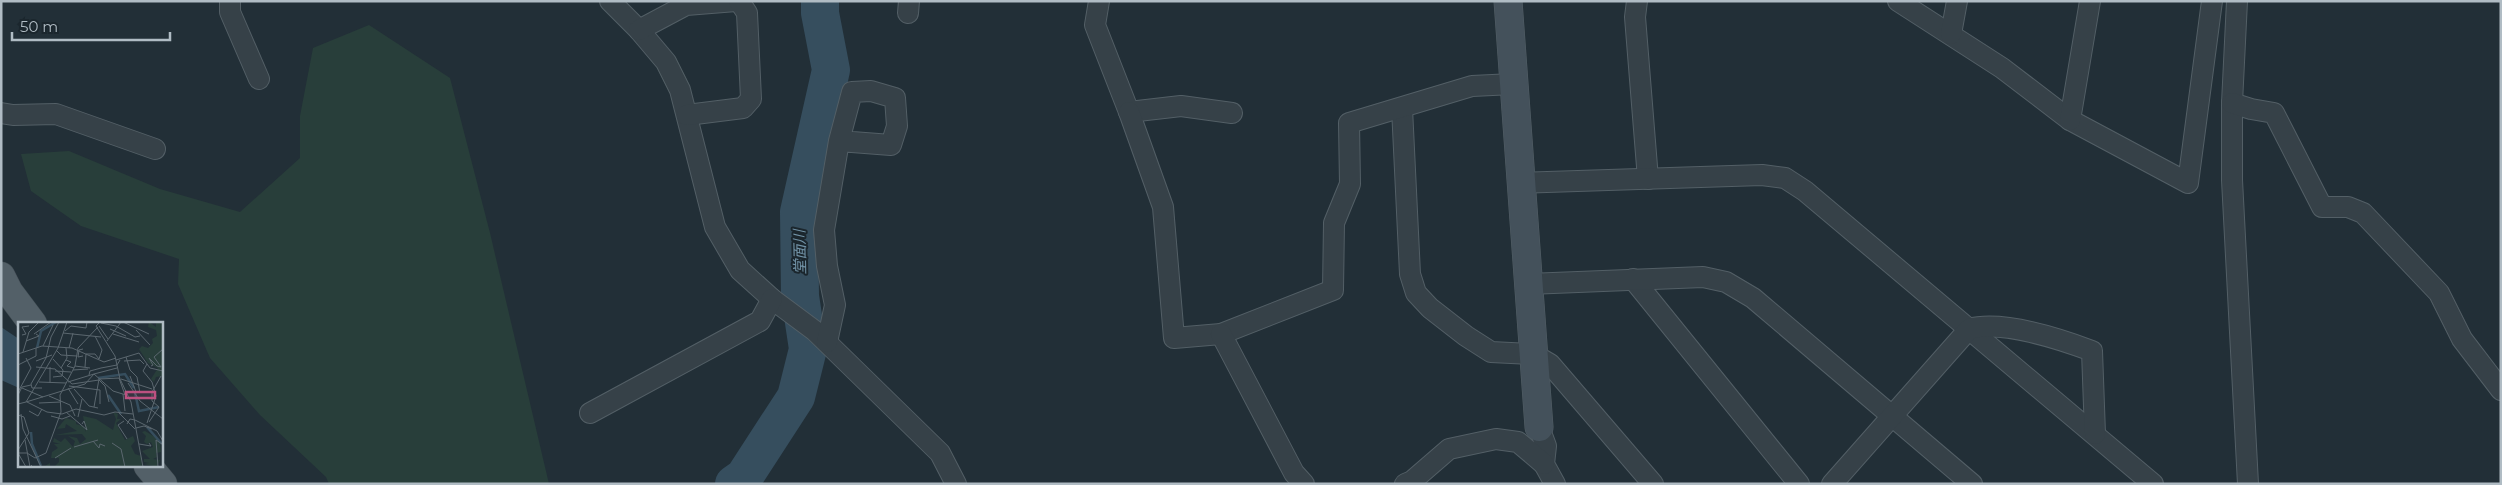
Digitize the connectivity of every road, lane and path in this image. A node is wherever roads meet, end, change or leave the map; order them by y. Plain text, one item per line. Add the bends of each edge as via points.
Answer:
1 (230, 1) edge
2 (610, 1) edge
3 (738, 1) edge
4 (1099, 1) edge
5 (1508, 1) edge
6 (1637, 1) edge
7 (1898, 1) edge
8 (1957, 1) edge
9 (2090, 1) edge
10 (2212, 1) edge
11 (2237, 1) edge
12 (639, 30) junction
13 (1950, 34) junction
14 (260, 79) dead end
15 (1513, 84) junction
16 (2232, 103) junction
17 (1402, 108) junction
18 (1129, 112) junction
19 (1, 113) edge
20 (1232, 113) dead end
21 (687, 115) junction
22 (2070, 120) junction
23 (839, 140) dead end
24 (155, 148) dead end
25 (1648, 179) junction
26 (1520, 183) junction
27 (1633, 279) junction
28 (1528, 284) junction
29 (4, 286) edge
30 (772, 299) junction
31 (31, 322) edge
32 (1969, 330) junction
33 (1221, 334) junction
34 (821, 337) junction
35 (1533, 354) junction
36 (2501, 390) edge
37 (590, 413) dead end
38 (1893, 415) junction
39 (1538, 427) joint
40 (2095, 434) junction
41 (1544, 464) junction
42 (150, 468) edge
43 (163, 484) edge
44 (956, 484) edge
45 (1304, 484) edge
46 (1405, 484) edge
47 (1555, 484) edge
48 (1653, 484) edge
49 (1799, 484) edge
50 (1832, 484) edge
51 (1972, 484) edge
52 (2153, 484) edge
53 (2248, 484) edge

1 - 14 street via 230,12
2 - 12 street
3 - 12 street via 686,5
3 - 21 street via 747,13 751,99 743,108
4 - 18 street via 1096,26
5 - 15 street
6 - 25 street via 1635,17
7 - 13 street
8 - 13 street
9 - 22 street
10 - 22 street via 2188,183
11 - 16 street
12 - 21 street via 666,62 680,90
13 - 22 street via 2002,68
15 - 17 street via 1472,86
15 - 26 street
16 - 36 street via 2274,113 2322,207 2348,207 2363,213 2438,292 2462,339
16 - 53 street via 2232,180
17 - 33 street via 1349,123 1350,184 1334,224 1333,290
17 - 35 street via 1410,274 1416,293 1437,314 1491,352
18 - 20 street via 1181,106
18 - 33 street via 1163,207 1174,338
19 - 24 street via 56,114
21 - 30 street via 715,227 740,270
23 - 34 street via 824,230 835,305
25 - 26 street
25 - 32 street via 1762,175 1785,178 1805,191
26 - 28 street
27 - 28 street
27 - 38 street via 1703,277 1726,282 1753,298
27 - 49 street
28 - 35 street
29 - 31 main road
30 - 34 street
30 - 37 street via 760,321
32 - 38 street
32 - 40 street
32 - 40 street via 1981,326 2052,336 2092,351
33 - 45 street via 1294,473
34 - 44 street via 940,452
35 - 39 street
35 - 48 street via 1550,364
38 - 50 street
38 - 51 street
39 - 41 street via 1546,446
40 - 52 street
41 - 46 street via 1518,442 1496,439 1449,449
41 - 47 street
42 - 43 main road

